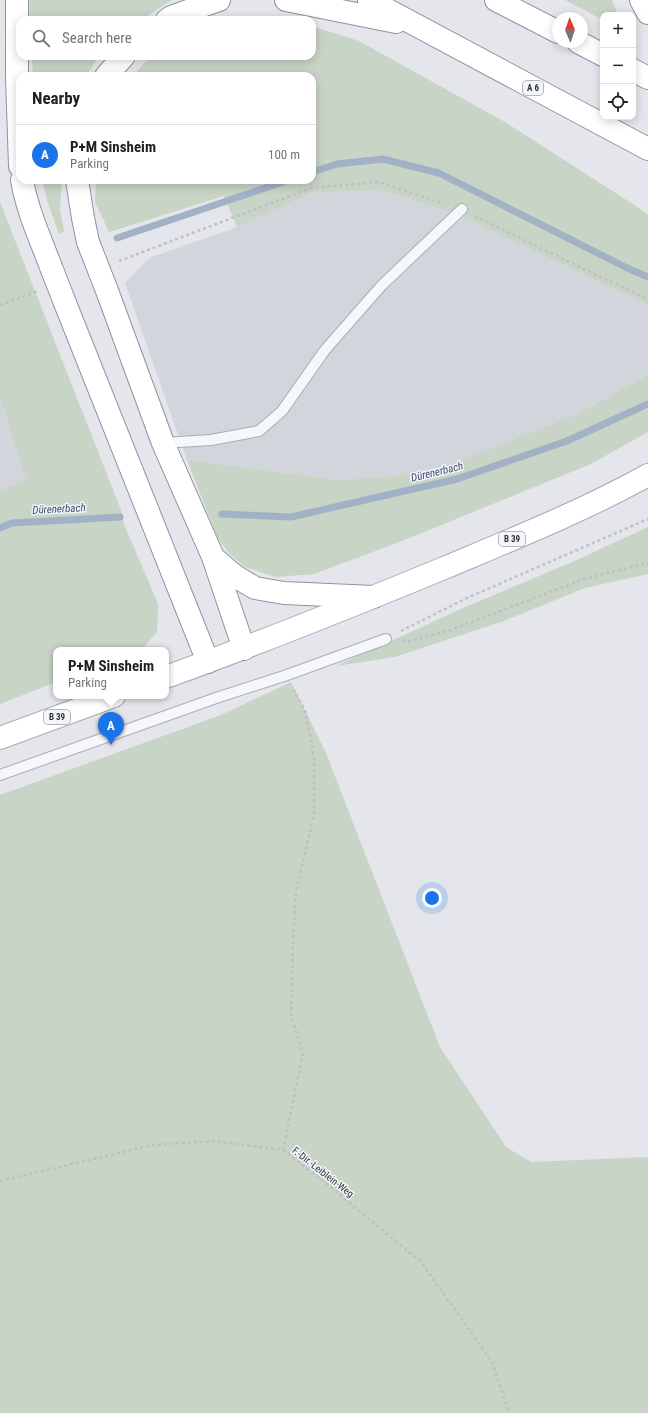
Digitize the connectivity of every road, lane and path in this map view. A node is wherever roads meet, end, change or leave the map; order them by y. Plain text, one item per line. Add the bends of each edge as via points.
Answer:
1 (17, 0) edge
2 (219, 0) edge
3 (286, 0) edge
4 (369, 0) edge
5 (496, 0) edge
6 (641, 0) edge
7 (648, 13) edge
8 (17, 16) edge
9 (174, 16) edge
10 (418, 26) junction
11 (552, 29) edge
12 (588, 47) edge
13 (600, 53) edge
14 (17, 60) edge
15 (120, 60) edge
16 (17, 72) edge
17 (110, 72) edge
18 (636, 72) edge
19 (648, 78) edge
20 (648, 149) edge
21 (23, 184) edge
22 (78, 184) edge
23 (462, 209) junction
24 (115, 263) dead end
25 (43, 289) dead end
26 (648, 299) edge
27 (0, 305) edge
28 (163, 443) junction
29 (648, 475) edge
30 (648, 520) edge
31 (213, 557) junction
32 (648, 563) edge
33 (374, 597) junction
34 (386, 639) junction
35 (244, 649) junction
36 (208, 662) junction
37 (287, 675) junction
38 (169, 676) edge
39 (106, 699) edge
40 (0, 738) edge
41 (0, 775) edge
42 (283, 1150) junction
43 (0, 1181) edge
44 (509, 1413) edge

1 - 8 main road
2 - 9 main road
3 - 10 main road
4 - 10 main road, A 6
5 - 11 main road
6 - 7 main road
10 - 20 main road, A 6
12 - 13 main road
14 - 16 main road
15 - 17 main road
18 - 19 main road
21 - 36 main road, bridge via 33,221
22 - 28 main road, bridge via 88,242
23 - 24 path via 379,182 311,188
23 - 26 path
23 - 28 lane via 382,285 325,350 282,411 259,431 211,440
25 - 27 path
28 - 31 main road
29 - 33 main road, B 39 via 562,519
30 - 34 path via 467,598
31 - 33 main road via 235,576 255,588 284,593
31 - 35 main road
32 - 34 path via 584,579 450,630 410,641
33 - 35 main road, B 39
34 - 37 lane
35 - 36 main road, B 39
36 - 38 main road, B 39
37 - 41 lane
37 - 42 path via 306,713 314,758 314,815 296,892 293,942 291,1016 303,1053
39 - 40 main road, B 39
42 - 43 path, F.-Dir.-Leiblein-Weg via 213,1141 153,1145
42 - 44 path, F.-Dir.-Leiblein-Weg via 421,1262 492,1362

